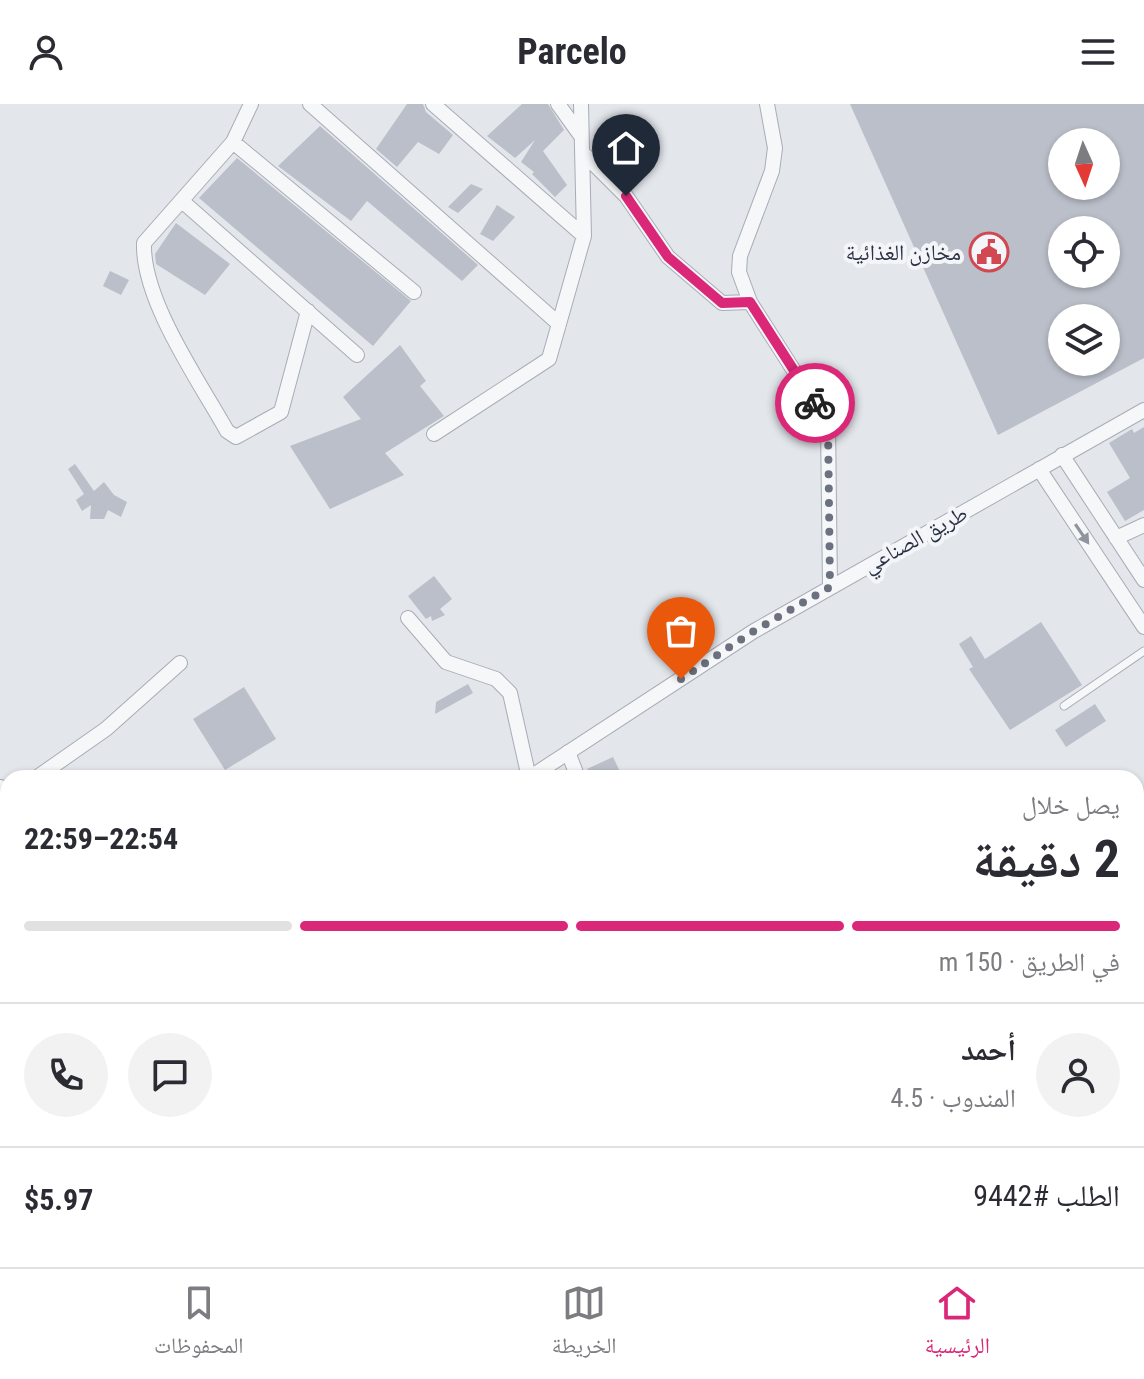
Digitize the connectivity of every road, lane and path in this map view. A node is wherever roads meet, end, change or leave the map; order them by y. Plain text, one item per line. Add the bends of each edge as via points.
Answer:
1 (251, 104) edge
2 (310, 104) edge
3 (433, 104) edge
4 (558, 104) edge
5 (581, 104) edge
6 (767, 104) edge
7 (233, 142) junction
8 (582, 144) junction
9 (182, 201) junction
10 (584, 236) junction
11 (414, 292) dead end
12 (750, 302) junction
13 (308, 311) junction
14 (559, 324) junction
15 (357, 355) dead end
16 (1144, 410) edge
17 (434, 434) dead end
18 (1062, 455) junction
19 (1039, 469) junction
20 (1144, 525) edge
21 (1116, 538) junction
22 (1144, 580) edge
23 (830, 587) junction
24 (408, 618) dead end
25 (1144, 627) edge
26 (1144, 651) edge
27 (180, 663) dead end
28 (1064, 706) dead end
29 (568, 752) junction
30 (47, 770) edge
31 (527, 770) edge
32 (541, 770) edge
33 (575, 770) edge

1 - 7 street
2 - 14 street
3 - 10 street
4 - 8 street
5 - 8 street
6 - 12 street via 775,148 772,171 740,256
7 - 9 street
7 - 11 street
8 - 10 street
8 - 12 street via 668,257 722,303
9 - 13 street
9 - 13 street via 144,243 143,258 159,309 227,431 236,437 281,412
10 - 14 street
12 - 23 street via 828,424
13 - 15 street
14 - 17 street via 549,359
16 - 18 street, طريق الصناعي
18 - 19 street, طريق الصناعي
18 - 21 street
19 - 23 street, طريق الصناعي
19 -> 25 street
20 - 21 street
21 - 22 street
23 - 29 street, طريق الصناعي
24 - 31 street via 446,662 496,679 510,693
26 - 28 lane
27 - 30 street via 106,729
29 - 32 street, طريق الصناعي
29 - 33 street

